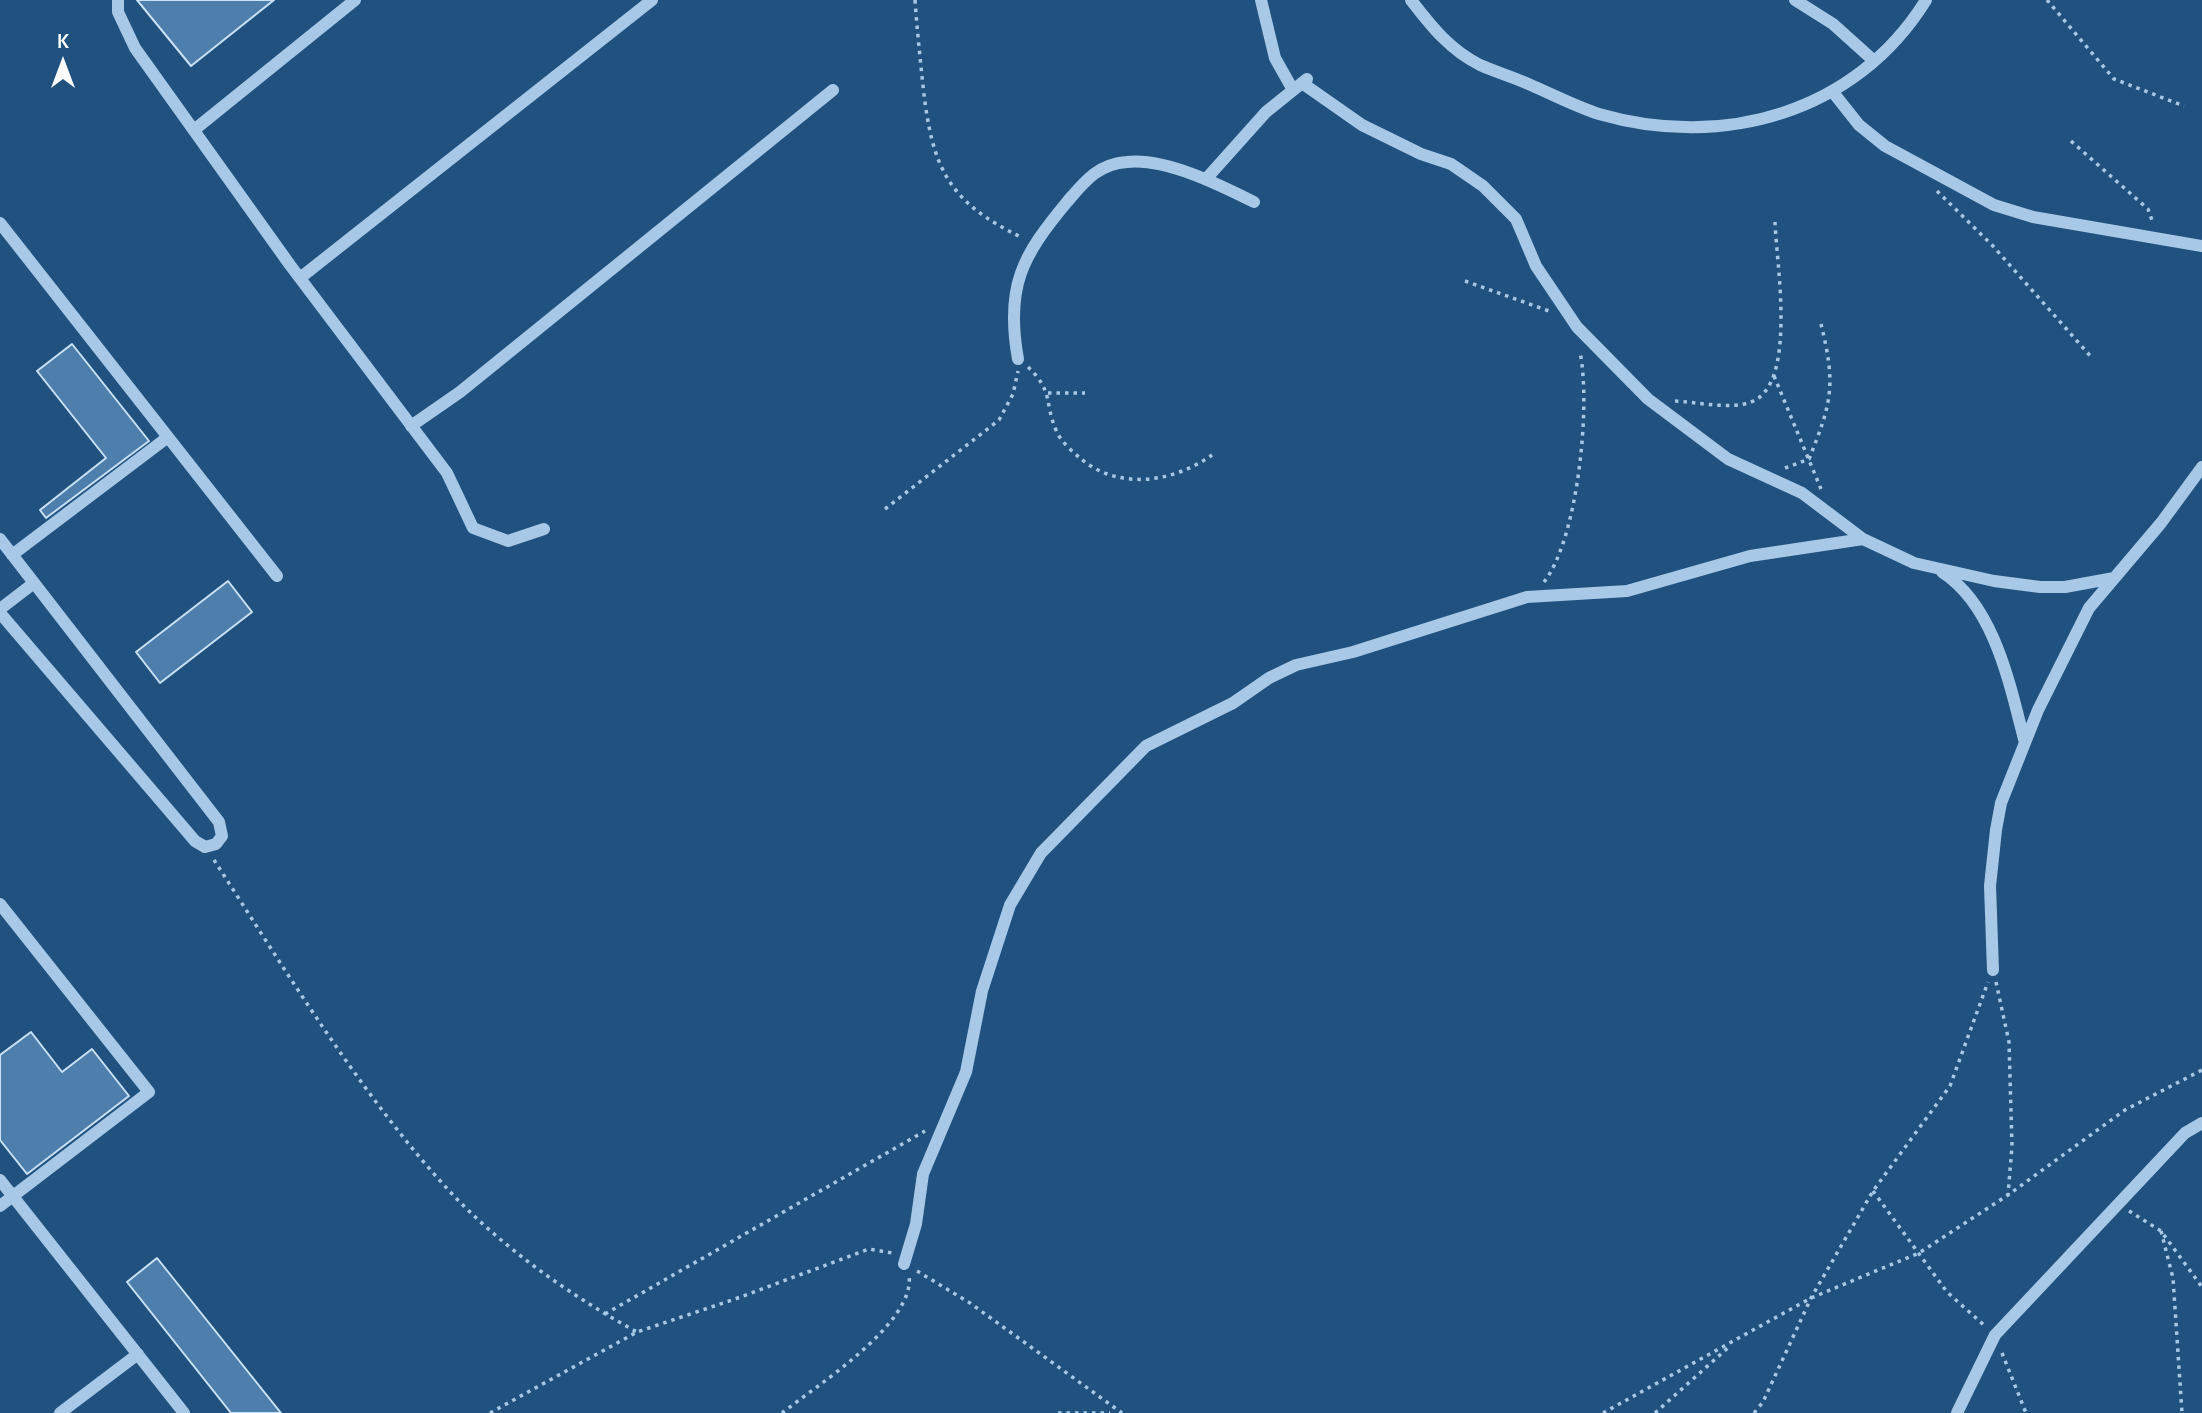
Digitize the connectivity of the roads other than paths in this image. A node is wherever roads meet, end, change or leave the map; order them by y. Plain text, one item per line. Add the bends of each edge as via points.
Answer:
1 (118, 0) edge
2 (355, 0) edge
3 (652, 0) edge
4 (1261, 0) edge
5 (1411, 0) edge
6 (1795, 0) edge
7 (1926, 0) edge
8 (1873, 60) junction
9 (1301, 84) junction
10 (833, 90) dead end
11 (1832, 91) junction
12 (194, 130) junction
13 (1206, 179) junction
14 (1254, 202) dead end
15 (0, 223) edge
16 (2202, 246) edge
17 (300, 278) junction
18 (1018, 359) road end
19 (411, 426) junction
20 (168, 437) junction
21 (2202, 467) edge
22 (544, 529) dead end
23 (1863, 539) junction
24 (0, 540) edge
25 (12, 555) junction
26 (1936, 568) junction
27 (277, 576) dead end
28 (2114, 578) junction
29 (34, 583) junction
30 (0, 611) edge
31 (2025, 743) junction
32 (0, 904) edge
33 (1993, 970) road end
34 (2202, 1123) edge
35 (0, 1180) edge
36 (13, 1196) junction
37 (0, 1206) edge
38 (904, 1264) road end
39 (138, 1354) junction
40 (60, 1413) edge
41 (184, 1413) edge
42 (1957, 1413) edge

1 - 12 street via 118,12 135,48
2 - 12 street
3 - 17 street
4 - 9 street via 1275,58
5 - 11 street via 1435,31 1466,57 1615,118 1688,127 1738,126 1787,113
6 - 8 street via 1833,24
7 - 8 street
8 - 11 street
9 - 13 street via 1266,112
9 - 23 street via 1362,125 1451,164 1483,186 1516,219 1536,266 1570,318 1648,399 1696,439 1802,493
10 - 19 street
11 - 16 street via 1871,136 2015,212
12 - 17 street
13 - 14 street
13 - 18 street via 1141,162 1107,166 1090,175 1033,243 1016,294 1013,327
15 - 20 street
17 - 19 street
19 - 22 street via 447,473 473,528 508,541
20 - 25 street
20 - 27 street
21 - 28 street
23 - 26 street via 1895,556
23 - 38 street via 1750,556 1627,591 1527,597 1353,652 1296,665 1214,713 1161,736 1132,758 1041,853 1019,885 982,991 966,1072 923,1174
24 - 25 street
25 - 29 street
26 - 28 street via 2040,587
26 - 31 street via 1967,594 1982,617
28 - 31 street via 2089,608
29 - 30 street
29 - 30 street via 219,822 223,831 220,841 205,847 195,841
31 - 33 street via 2001,803 1996,830 1990,886
32 - 36 street via 149,1093
34 - 42 street via 2185,1133 1995,1335
35 - 36 street
36 - 37 street
36 - 39 street
39 - 40 street
39 - 41 street

